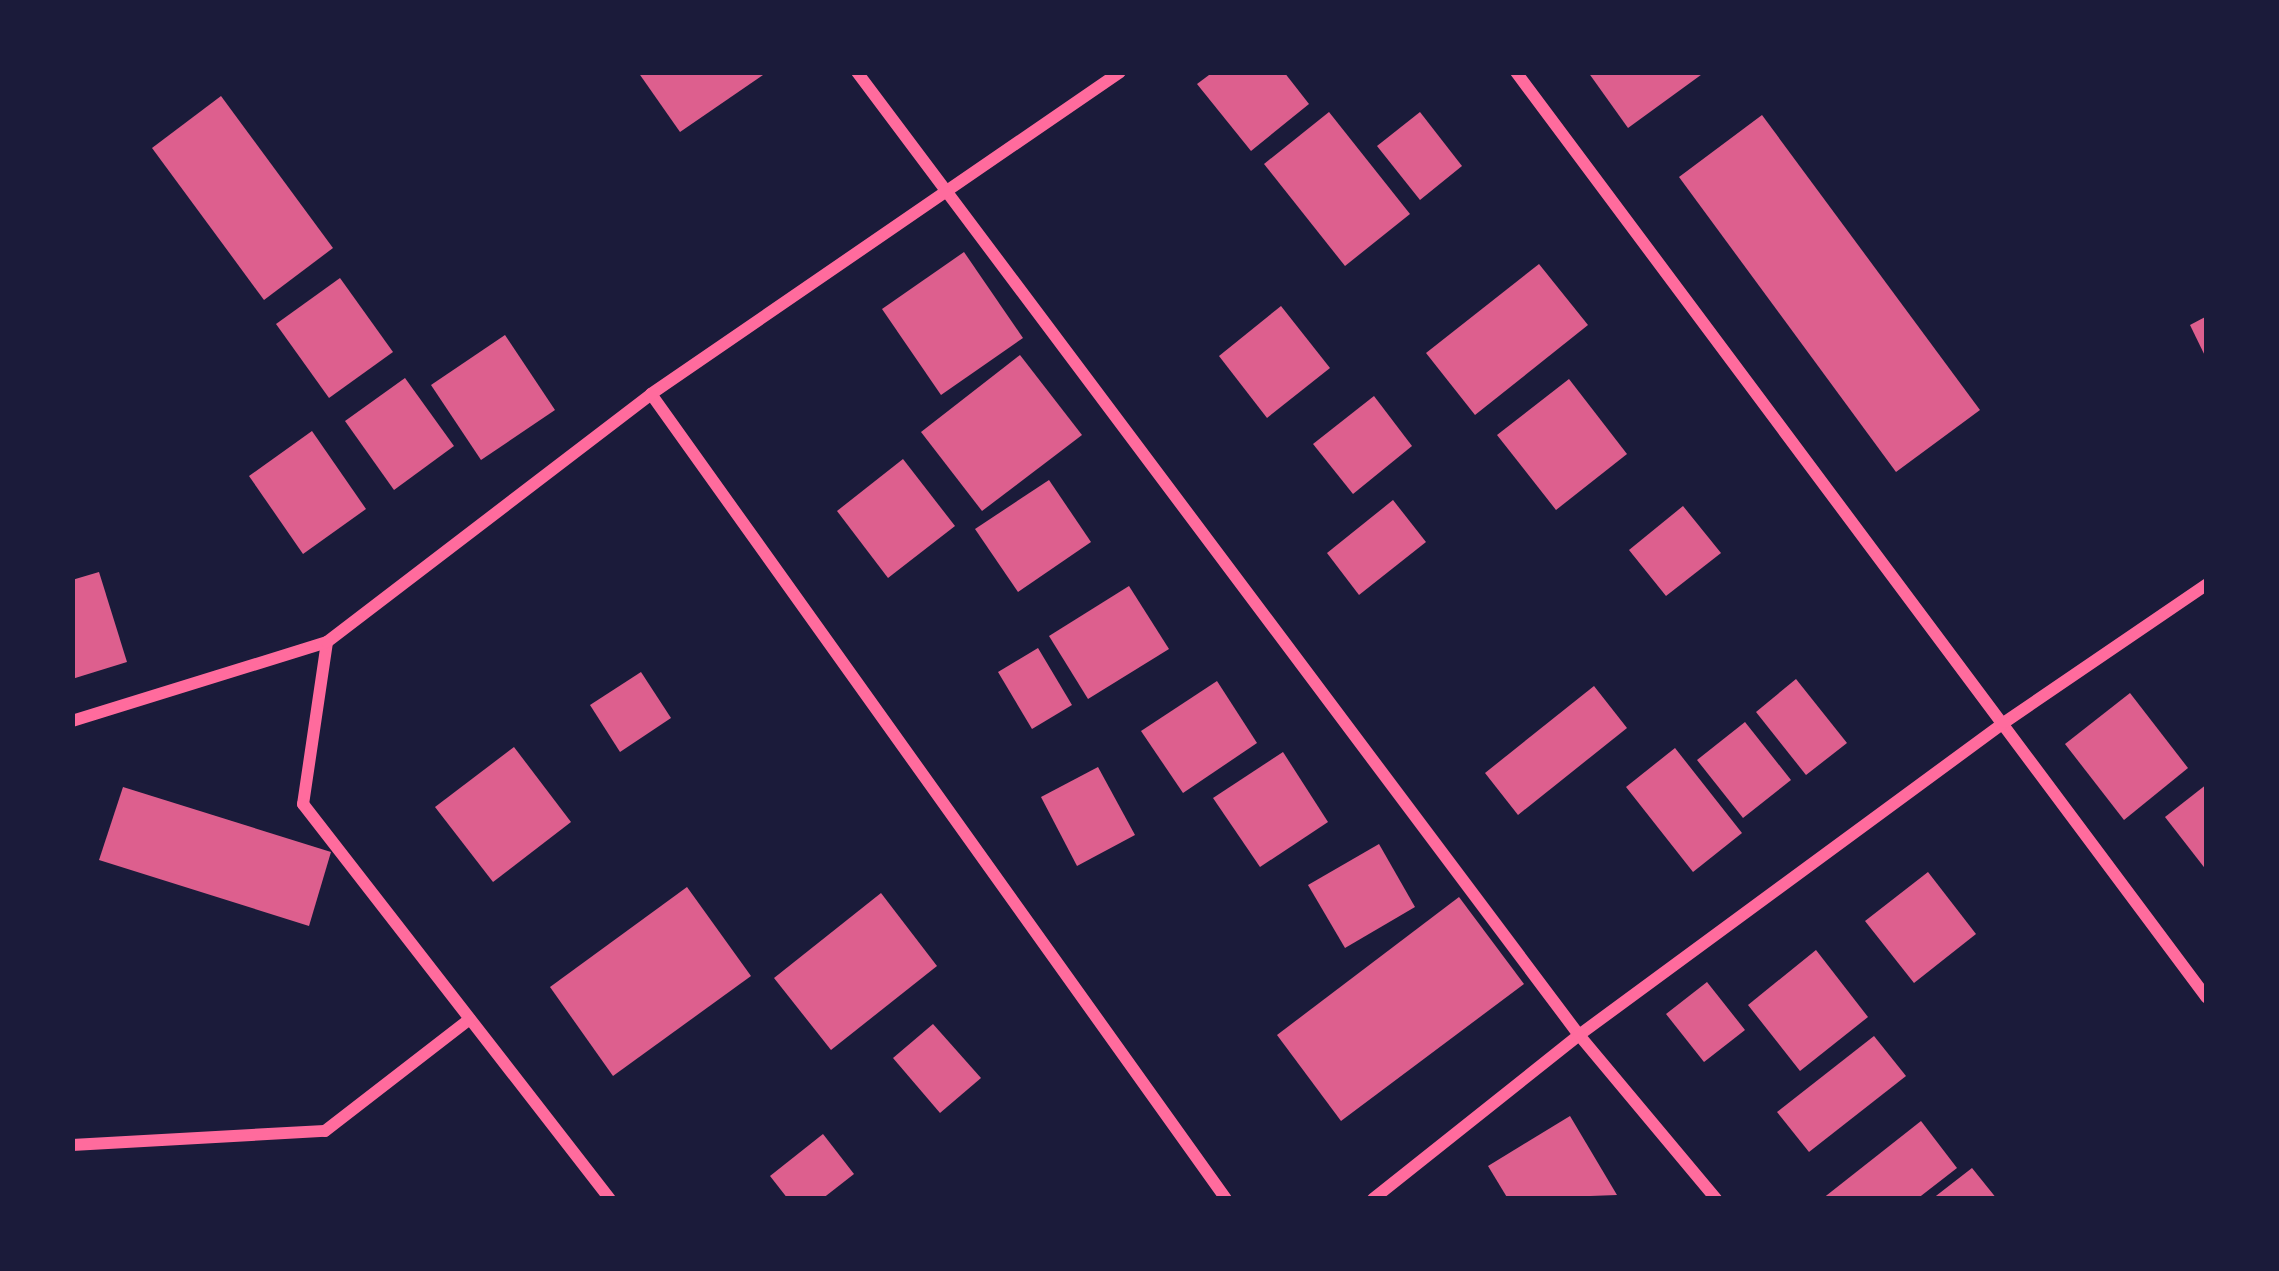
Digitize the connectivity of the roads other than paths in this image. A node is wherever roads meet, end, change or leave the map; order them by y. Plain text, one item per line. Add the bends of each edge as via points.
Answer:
1 (857, 72) edge
2 (1120, 72) edge
3 (1516, 72) edge
4 (944, 187) junction
5 (651, 394) junction
6 (2207, 584) edge
7 (327, 642) junction
8 (72, 721) edge
9 (2005, 722) junction
10 (2207, 998) edge
11 (470, 1018) junction
12 (1579, 1035) junction
13 (72, 1144) edge
14 (610, 1199) edge
15 (1226, 1199) edge
16 (1373, 1199) edge
17 (1716, 1199) edge

1 - 4 street
2 - 4 street via 1056,121
3 - 9 street
4 - 5 street
4 - 12 street
5 - 7 street
5 - 15 street
6 - 9 street
7 - 8 street
7 - 11 street via 303,804
9 - 10 street
9 - 12 street
11 - 13 street via 325,1130
11 - 14 street
12 - 16 street
12 - 17 street

